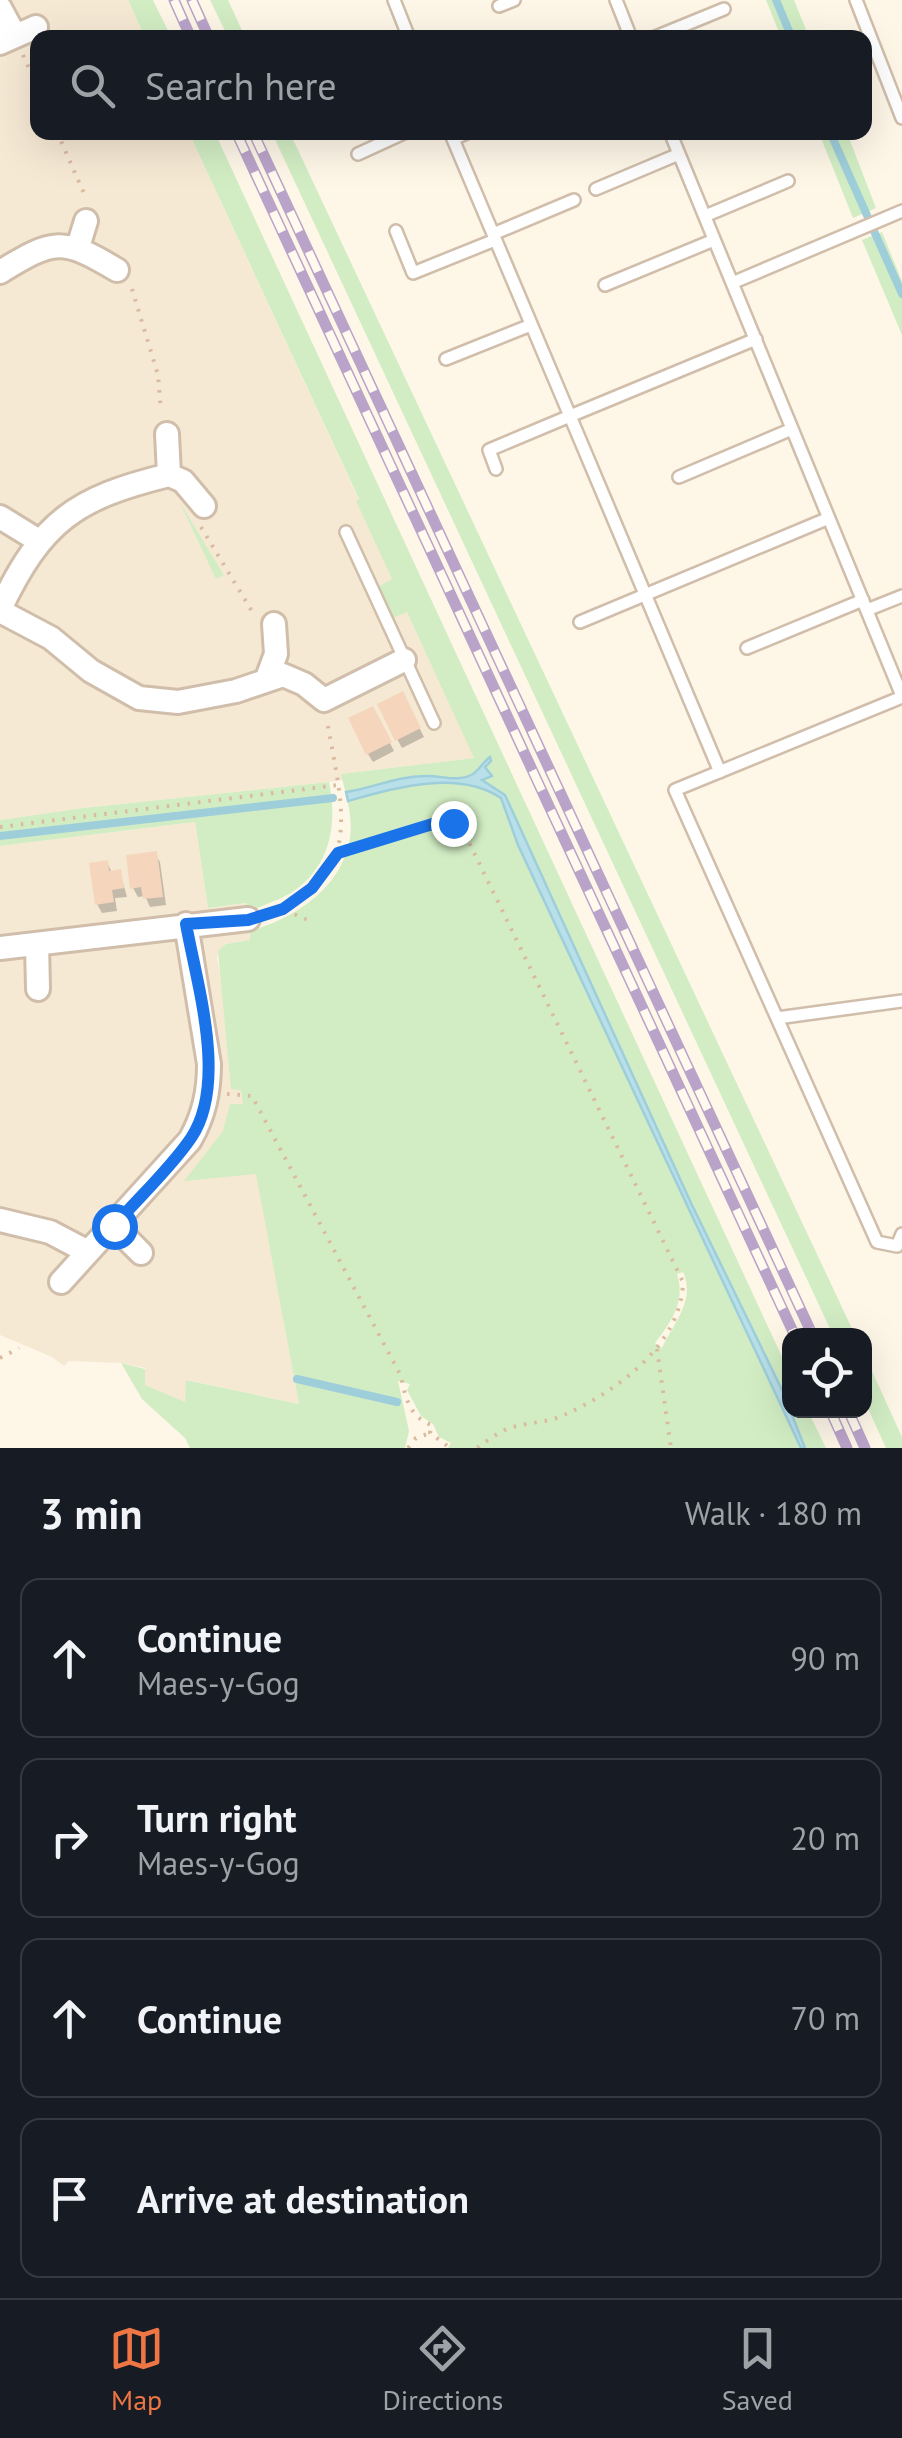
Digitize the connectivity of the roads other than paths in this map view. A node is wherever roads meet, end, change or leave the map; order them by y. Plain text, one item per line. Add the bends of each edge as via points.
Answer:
1 (394, 0) edge
2 (514, 0) edge
3 (616, 0) edge
4 (856, 0) edge
5 (499, 6) dead end
6 (0, 8) edge
7 (724, 9) dead end
8 (403, 30) edge
9 (628, 30) edge
10 (673, 30) edge
11 (868, 30) edge
12 (17, 36) edge
13 (872, 41) edge
14 (902, 118) edge
15 (389, 140) edge
16 (453, 140) edge
17 (673, 140) edge
18 (358, 154) dead end
19 (679, 154) junction
20 (788, 180) dead end
21 (596, 189) dead end
22 (574, 200) dead end
23 (902, 211) edge
24 (704, 216) junction
25 (86, 221) road end
26 (396, 231) dead end
27 (494, 237) junction
28 (714, 240) junction
29 (78, 247) junction
30 (116, 270) road end
31 (0, 272) edge
32 (732, 283) junction
33 (605, 286) dead end
34 (531, 324) junction
35 (756, 340) junction
36 (446, 359) dead end
37 (570, 416) junction
38 (792, 430) junction
39 (167, 434) road end
40 (496, 470) dead end
41 (169, 475) junction
42 (679, 477) dead end
43 (204, 506) road end
44 (0, 517) edge
45 (829, 518) junction
46 (346, 532) dead end
47 (38, 541) junction
48 (645, 595) junction
49 (902, 596) edge
50 (865, 605) junction
51 (0, 610) edge
52 (580, 622) dead end
53 (274, 624) road end
54 (747, 648) dead end
55 (404, 660) junction
56 (267, 678) junction
57 (902, 696) edge
58 (434, 723) dead end
59 (720, 772) junction
60 (248, 920) road end
61 (186, 924) junction
62 (37, 944) junction
63 (0, 948) edge
64 (38, 989) dead end
65 (902, 1001) edge
66 (777, 1018) junction
67 (0, 1220) edge
68 (114, 1226) junction
69 (902, 1234) edge
70 (88, 1252) junction
71 (141, 1253) dead end
72 (61, 1282) dead end

1 - 8 lane
2 - 5 lane
3 - 9 lane
4 - 11 lane
6 - 12 street
7 - 10 lane
13 - 14 lane
15 - 18 lane
16 - 27 lane
17 - 19 lane
19 - 21 lane
19 - 24 lane
20 - 24 lane
22 - 27 lane
23 - 32 lane
24 - 28 lane
25 - 29 street
26 - 27 lane via 413,274
27 - 34 lane
28 - 32 lane
28 - 33 lane
29 - 30 street
29 - 31 street via 33,252
32 - 35 lane
34 - 36 lane
34 - 37 lane
35 - 37 lane
35 - 38 lane
37 - 40 lane via 490,450
37 - 48 lane
38 - 42 lane
38 - 45 lane
39 - 41 street
41 - 43 street
41 - 47 street via 87,503
44 - 47 street
45 - 48 lane
45 - 50 lane
46 - 55 lane
47 - 51 street
48 - 52 lane
48 - 59 lane
49 - 50 lane
50 - 54 lane
50 - 57 lane
51 - 56 street via 140,698 178,702
53 - 56 street via 276,654
55 - 56 street via 324,700 289,676
55 - 58 lane
57 - 59 lane
59 - 66 lane via 675,790
60 - 61 street
61 - 62 street
61 - 68 street via 208,1094 190,1140
62 - 63 street
62 - 64 street
65 - 66 lane
66 - 69 lane via 877,1242 897,1246
67 - 70 street via 50,1232
68 - 70 street
68 - 71 street
70 - 72 street

